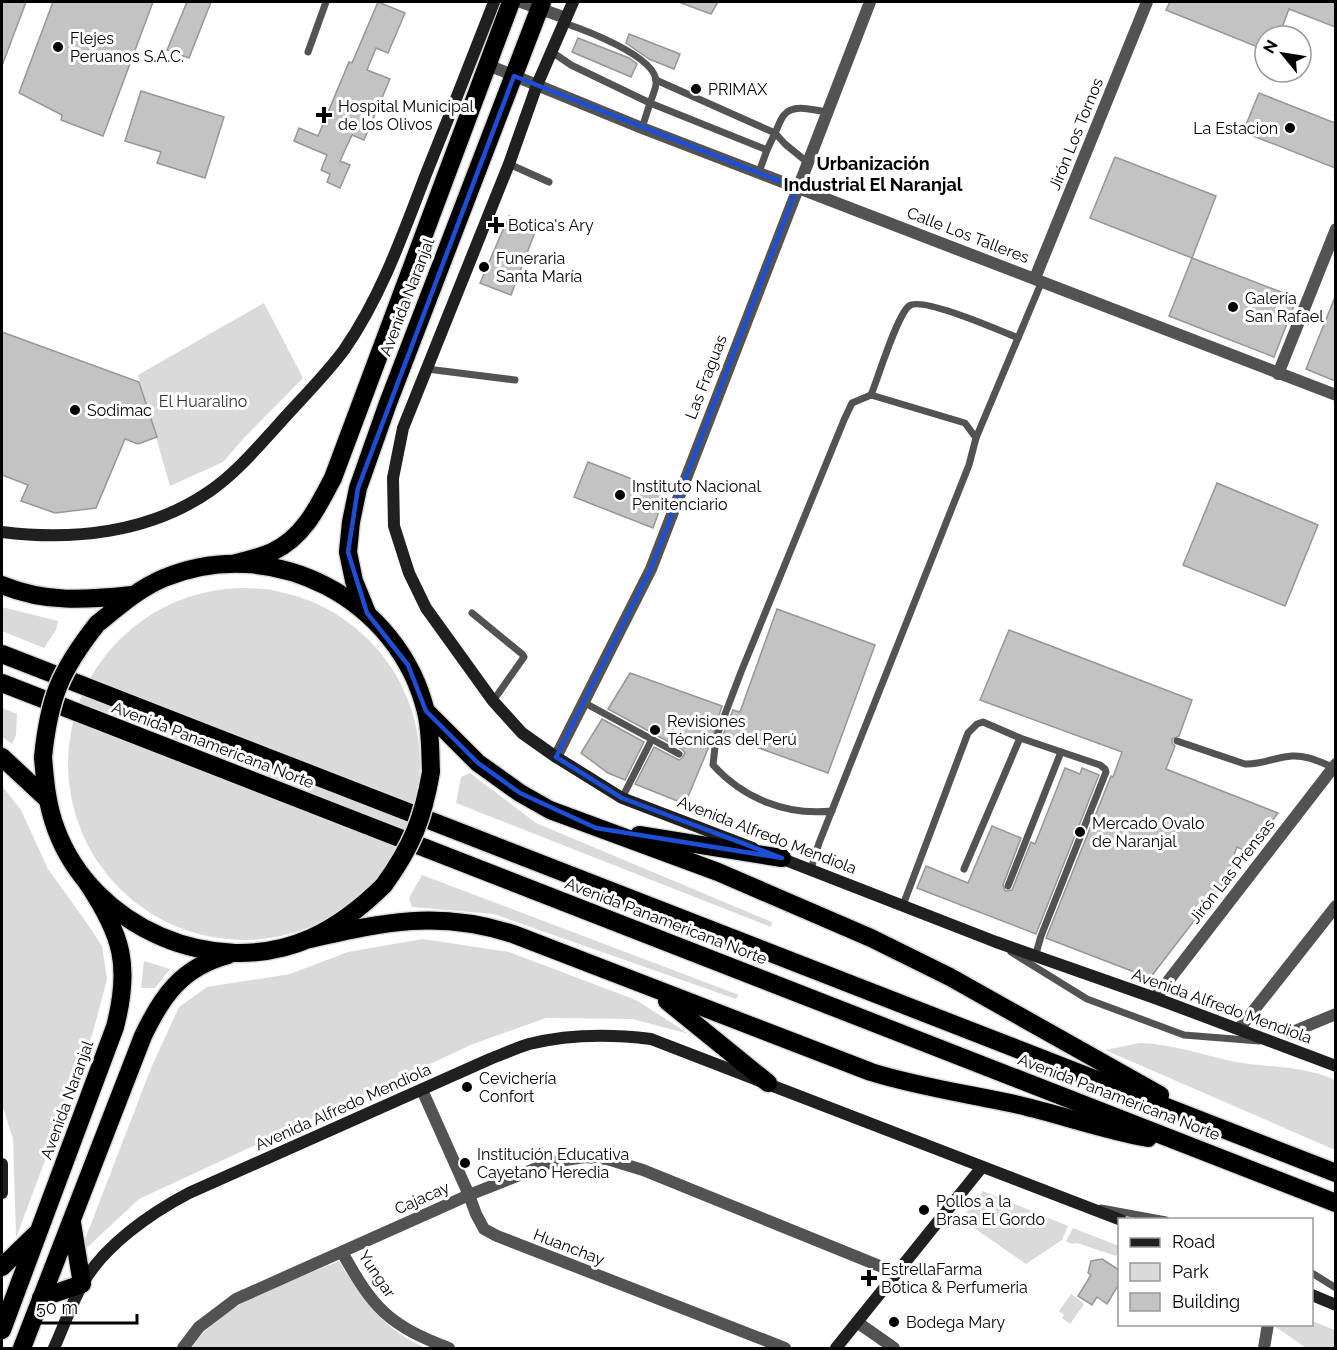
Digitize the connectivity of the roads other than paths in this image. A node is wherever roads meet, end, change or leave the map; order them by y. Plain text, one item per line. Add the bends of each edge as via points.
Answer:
1 (326, 2) edge
2 (494, 2) edge
3 (511, 2) edge
4 (521, 2) edge
5 (573, 2) edge
6 (870, 2) edge
7 (1147, 2) edge
8 (541, 5) edge
9 (565, 21) junction
10 (308, 52) dead end
11 (552, 52) junction
12 (488, 65) junction
13 (514, 76) junction
14 (656, 80) junction
15 (537, 85) junction
16 (650, 104) junction
17 (826, 112) junction
18 (642, 128) junction
19 (775, 133) junction
20 (767, 150) junction
21 (807, 162) junction
22 (509, 164) junction
23 (759, 172) junction
24 (426, 175) junction
25 (443, 181) junction
26 (549, 182) dead end
27 (797, 188) junction
28 (1335, 230) edge
29 (1038, 279) junction
30 (1018, 338) junction
31 (427, 369) junction
32 (1278, 374) junction
33 (515, 380) dead end
34 (871, 395) junction
35 (1335, 395) edge
36 (976, 438) junction
37 (2, 532) edge
38 (236, 563) junction
39 (2, 585) edge
40 (132, 595) junction
41 (367, 613) junction
42 (472, 613) dead end
43 (2, 654) edge
44 (2, 683) edge
45 (493, 701) junction
46 (583, 702) junction
47 (426, 711) junction
48 (1020, 738) junction
49 (652, 739) junction
50 (1177, 741) dead end
51 (1061, 752) junction
52 (679, 754) dead end
53 (2, 757) edge
54 (556, 757) junction
55 (1334, 765) edge
56 (622, 798) junction
57 (47, 799) junction
58 (832, 811) junction
59 (596, 828) junction
60 (782, 858) junction
61 (811, 869) junction
62 (964, 869) dead end
63 (88, 884) junction
64 (1008, 885) dead end
65 (903, 905) junction
66 (1335, 906) edge
67 (310, 939) junction
68 (996, 942) junction
69 (236, 953) junction
70 (1035, 957) junction
71 (652, 989) junction
72 (1155, 998) junction
73 (1335, 1014) edge
74 (1239, 1029) junction
75 (1290, 1033) dead end
76 (1273, 1042) junction
77 (1335, 1066) edge
78 (768, 1083) junction
79 (422, 1090) junction
80 (1211, 1125) junction
81 (1182, 1143) junction
82 (2, 1164) edge
83 (982, 1167) junction
84 (1335, 1173) edge
85 (2, 1193) edge
86 (469, 1195) junction
87 (1335, 1203) edge
88 (1084, 1205) junction
89 (1155, 1218) edge
90 (1118, 1219) edge
91 (72, 1221) junction
92 (39, 1230) junction
93 (342, 1252) junction
94 (2, 1267) edge
95 (897, 1273) junction
96 (1313, 1274) edge
97 (2, 1284) edge
98 (82, 1284) junction
99 (1335, 1288) edge
100 (1313, 1296) edge
101 (41, 1298) junction
102 (11, 1303) junction
103 (1335, 1305) edge
104 (857, 1322) junction
105 (1268, 1326) edge
106 (2, 1330) edge
107 (22, 1348) edge
108 (54, 1348) edge
109 (183, 1348) edge
110 (449, 1348) edge
111 (785, 1348) edge
112 (836, 1348) edge
113 (894, 1348) edge
114 (1264, 1348) edge

1 - 10 lane
2 - 24 main road, Avenida Naranjal
3 - 12 highway, Avenida Naranjal
4 - 8 street
5 - 9 main road
6 - 17 street, Las Fraguas
7 - 29 street, Jirón Los Tornos
8 - 9 street
8 - 13 highway, Avenida Naranjal
9 - 11 main road
9 - 14 lane via 650,66
11 - 15 main road
11 - 16 lane
12 - 13 street, Calle Los Talleres
12 - 25 highway, Avenida Naranjal
13 - 15 street, Calle Los Talleres
13 - 41 highway, Avenida Naranjal via 358,488 348,552
14 - 16 lane
14 - 19 lane
15 - 18 street, Calle Los Talleres
15 - 22 main road
16 - 18 lane
16 - 20 lane
17 - 19 lane via 792,110 784,114
17 - 21 street, Las Fraguas
18 - 23 street, Calle Los Talleres
19 - 20 lane
19 - 21 lane
20 - 23 lane
21 - 27 street, Las Fraguas
22 - 26 lane
22 - 31 main road
23 - 27 street, Calle Los Talleres
24 - 25 highway
24 - 37 main road, Avenida Naranjal via 374,299 344,349 227,477 154,520 124,528 41,535
25 - 38 highway, Avenida Naranjal via 333,478 318,507 298,534 273,551
27 - 29 street, Calle Los Talleres
27 - 46 street, Las Fraguas via 651,569
28 - 32 street
29 - 30 lane
29 - 32 street, Calle Los Talleres
30 - 34 lane via 933,306 913,304 907,307 899,323
30 - 36 lane
31 - 33 lane
31 - 45 main road, Avenida Alfredo Mendiola via 403,428 393,478 394,526 426,608
32 - 35 street, Calle Los Talleres
34 - 36 lane via 965,423
34 - 58 lane via 852,403 844,420 741,672 716,738 713,765 728,781 774,806
36 - 58 lane via 969,465
38 - 40 highway via 200,567 164,578
38 - 41 highway via 272,566 306,576 339,592
39 - 40 highway via 57,599
40 - 57 highway, bridge via 97,624 74,653 57,686 46,721 43,757
41 - 47 highway via 390,637 408,665
42 - 45 lane via 524,657
43 - 80 highway, Avenida Panamericana Norte
44 - 81 highway, Avenida Panamericana Norte
45 - 54 main road, Avenida Alfredo Mendiola via 522,733
46 - 49 lane
46 - 54 street, Las Fraguas
47 - 59 highway via 473,758 506,784 550,810
47 - 67 highway, bridge via 431,772 426,803 402,860 362,907
48 - 51 lane
48 - 62 lane
48 - 65 lane via 983,722 968,733
49 - 52 lane
49 - 56 lane
50 - 55 lane via 1245,764 1293,756
51 - 64 lane
51 - 70 lane via 1100,765 1106,772
53 - 57 highway
54 - 56 main road, Avenida Alfredo Mendiola
55 - 72 street, Jirón Las Prensas
56 - 60 main road, Avenida Alfredo Mendiola
57 - 63 highway via 63,845
58 - 61 lane
59 - 60 highway
59 - 80 highway via 748,884 881,942 1025,1018
60 - 61 main road, Avenida Alfredo Mendiola
61 - 65 main road, Avenida Alfredo Mendiola
63 - 69 highway via 118,913 155,935 194,949
63 - 92 highway, Avenida Naranjal via 107,913 120,944 122,1000
65 - 68 main road, Avenida Alfredo Mendiola
66 - 74 street
67 - 69 highway via 269,950
67 - 71 highway via 422,919 478,924
68 - 70 main road, Avenida Alfredo Mendiola
68 - 76 lane via 1087,999 1184,1035
69 - 91 highway via 210,960 187,974 157,1008
70 - 72 main road, Avenida Alfredo Mendiola
71 - 78 highway
71 - 81 highway via 891,1078 1021,1106 1110,1131
72 - 74 main road, Avenida Alfredo Mendiola
73 - 75 street
74 - 76 main road, Avenida Alfredo Mendiola
76 - 77 main road, Avenida Alfredo Mendiola
78 - 79 main road, Avenida Alfredo Mendiola via 651,1039 615,1035 529,1044
78 - 83 main road, Avenida Alfredo Mendiola
79 - 86 street, Huanchay
79 - 98 main road, Avenida Alfredo Mendiola via 189,1192 159,1209 105,1255
80 - 84 highway
81 - 87 highway, Avenida Panamericana Norte
82 - 85 main road
83 - 88 main road, Avenida Alfredo Mendiola
83 - 95 main road
86 - 93 street, Cajacay
86 - 95 street, Cajacay via 552,1162 585,1157 607,1159
86 - 111 street, Huanchay via 484,1229 497,1236
88 - 89 lane
88 - 90 main road, Avenida Alfredo Mendiola
91 - 98 highway
91 - 101 highway
92 - 94 highway
92 - 102 highway, Avenida Naranjal
93 - 109 street, Cajacay via 236,1299 199,1327
93 - 110 street, Yungar via 381,1310 412,1333
95 - 104 main road
96 - 99 lane
97 - 102 highway
98 - 101 highway
98 - 108 main road
100 - 103 main road
101 - 107 highway
102 - 106 highway, Avenida Naranjal
104 - 112 main road
104 - 113 street
105 - 114 street

